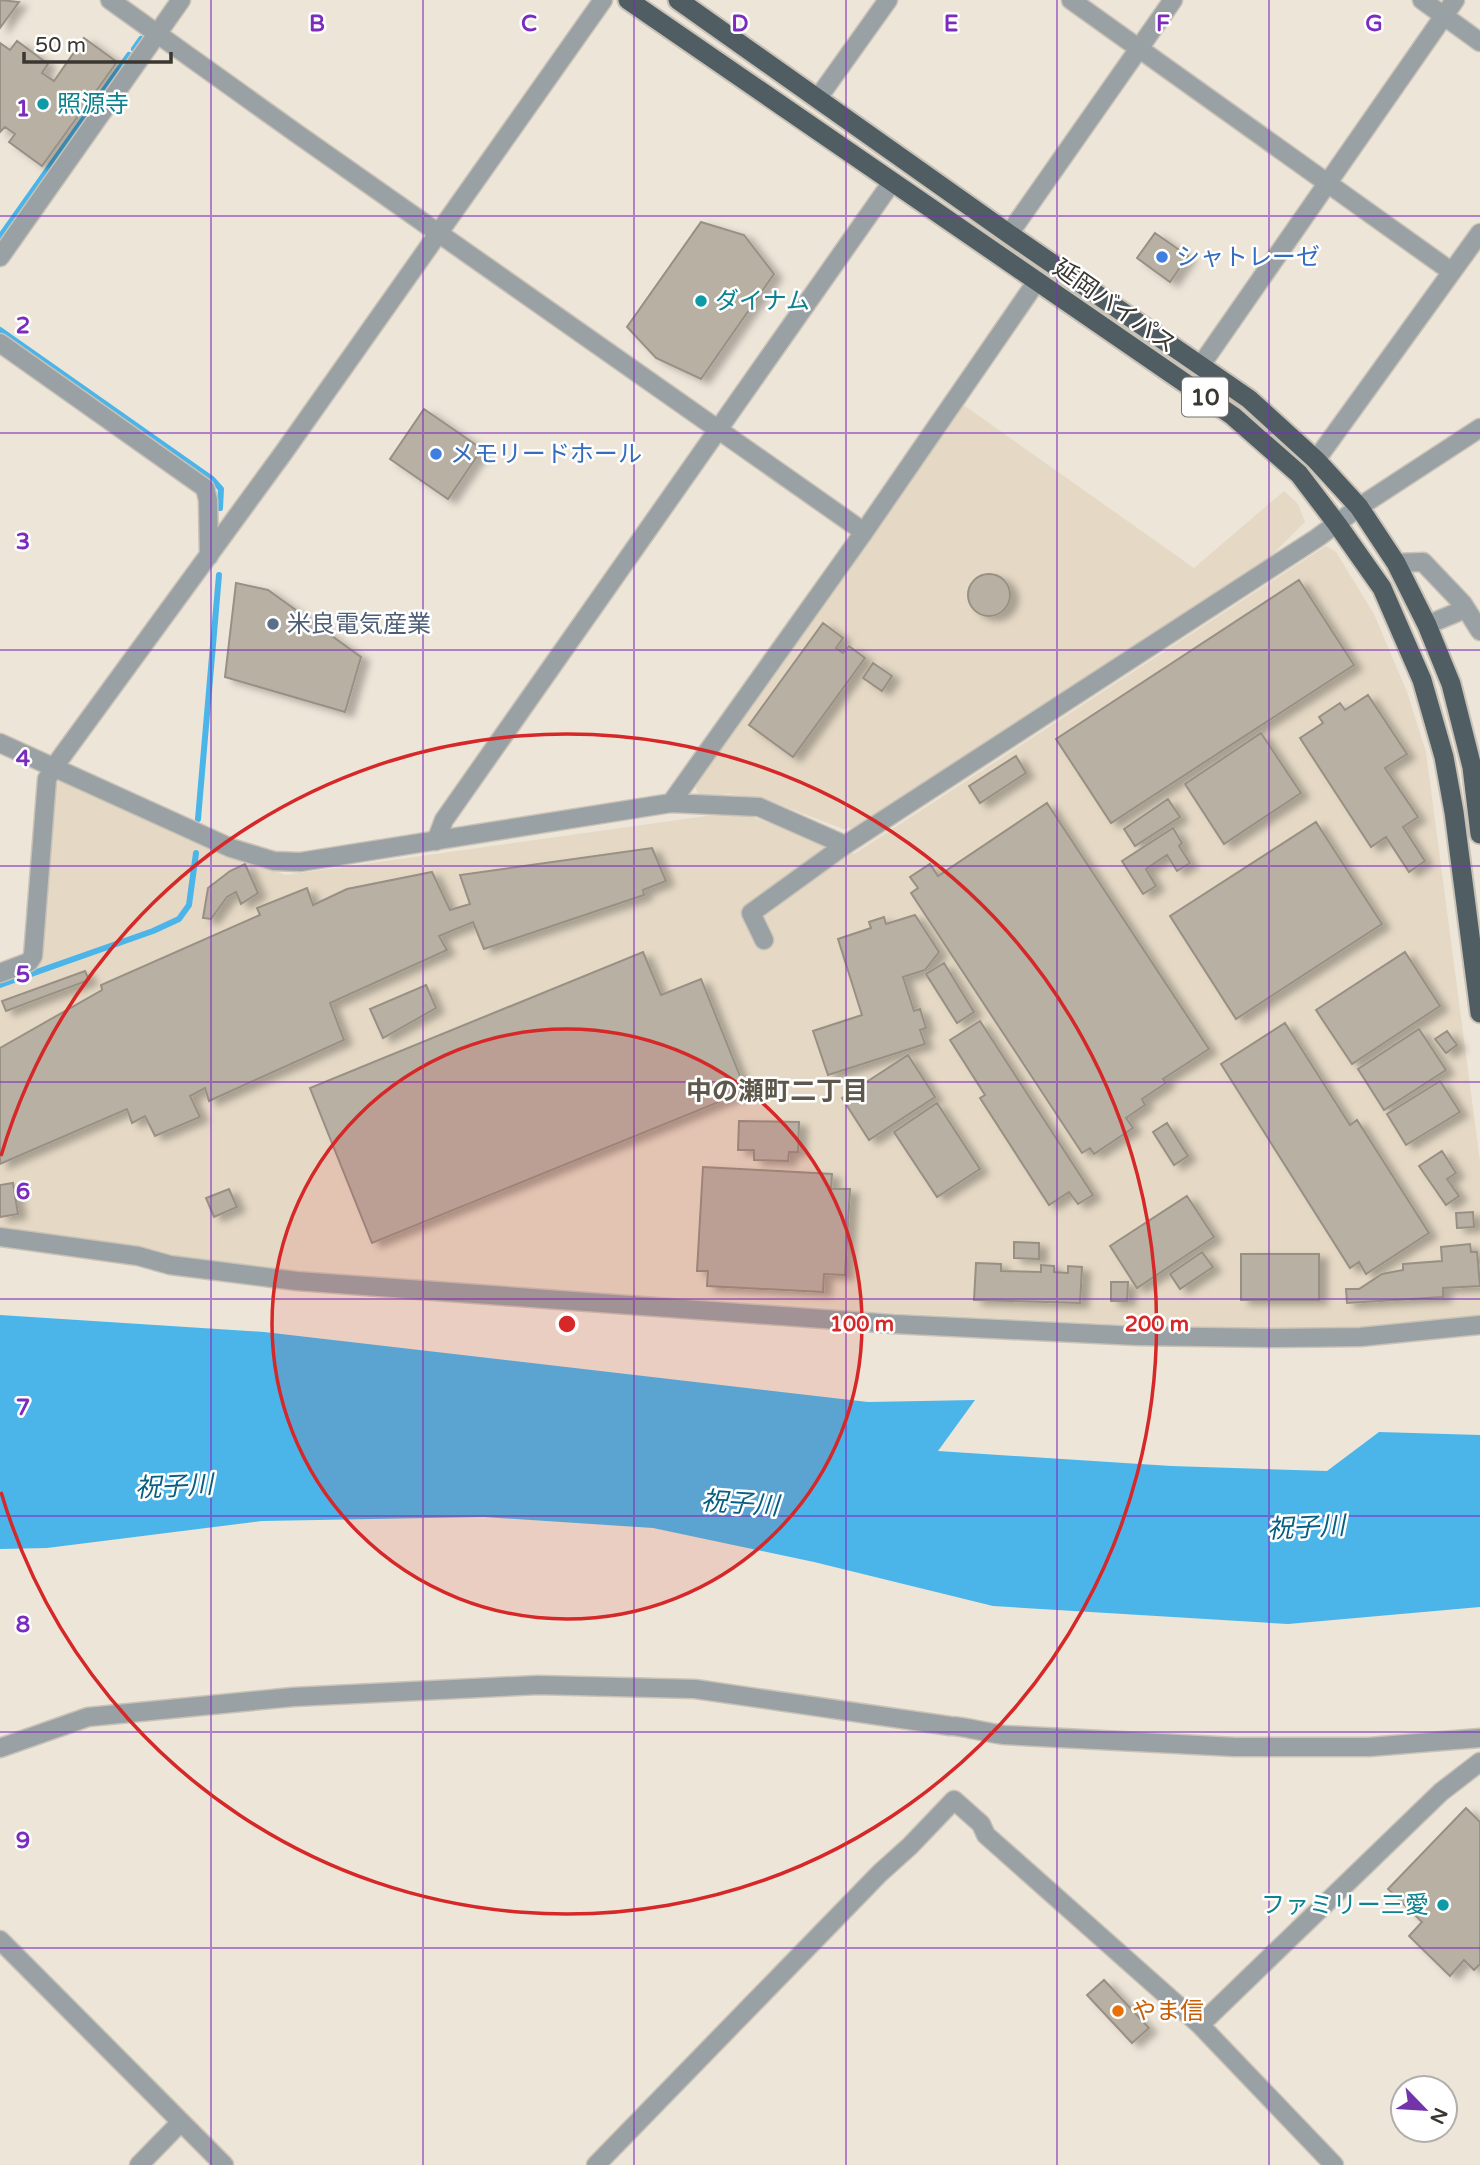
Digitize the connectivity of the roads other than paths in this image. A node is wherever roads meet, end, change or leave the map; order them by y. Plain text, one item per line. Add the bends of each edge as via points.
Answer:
1 (110, 0) edge
2 (181, 0) edge
3 (603, 0) edge
4 (628, 0) edge
5 (677, 0) edge
6 (888, 0) edge
7 (1071, 0) edge
8 (1173, 0) edge
9 (1422, 0) edge
10 (1455, 0) edge
11 (1443, 16) junction
12 (157, 33) junction
13 (1480, 42) edge
14 (1140, 48) junction
15 (818, 98) junction
16 (892, 182) junction
17 (1327, 184) junction
18 (439, 232) junction
19 (1009, 234) junction
20 (1479, 236) edge
21 (0, 257) edge
22 (1452, 272) junction
23 (1037, 281) junction
24 (0, 343) edge
25 (1201, 365) junction
26 (1480, 428) edge
27 (718, 429) junction
28 (1316, 460) junction
29 (1359, 507) junction
30 (1337, 524) junction
31 (864, 532) junction
32 (209, 556) junction
33 (1396, 563) junction
34 (1465, 609) junction
35 (1427, 625) junction
36 (1480, 631) edge
37 (0, 743) edge
38 (54, 767) junction
39 (671, 803) junction
40 (1480, 834) edge
41 (436, 841) junction
42 (845, 845) junction
43 (764, 940) dead end
44 (0, 973) edge
45 (1480, 1013) edge
46 (0, 1237) edge
47 (1480, 1325) edge
48 (1480, 1738) edge
49 (0, 1748) edge
50 (1480, 1762) edge
51 (0, 1940) edge
52 (1200, 2025) junction
53 (180, 2123) junction
54 (139, 2165) edge
55 (224, 2165) edge
56 (596, 2165) edge
57 (1334, 2165) edge

1 - 12 street
2 - 12 street
3 - 18 street
4 - 16 highway, 延岡バイパス / 10
5 - 15 highway, 延岡バイパス / 10
6 - 15 street
7 - 14 street
8 - 14 street
9 - 11 street
10 - 11 street
11 - 13 street
11 - 17 street
12 - 18 street
12 - 21 street
14 - 17 street
14 - 19 street
15 - 19 highway, 延岡バイパス / 10
16 - 23 highway, 延岡バイパス / 10
16 - 27 street
17 - 22 street
17 - 25 street
18 - 27 street
18 - 32 street
19 - 25 highway, 延岡バイパス / 10
20 - 22 street
22 - 28 street
23 - 30 highway, 延岡バイパス / 10 via 1233,416 1299,474
23 - 31 street
24 - 32 street via 205,488
25 - 28 highway, 延岡バイパス / 10 via 1249,399
26 - 29 street
27 - 31 street
27 - 41 street via 444,820
28 - 29 highway, 延岡バイパス / 10
29 - 30 street
29 - 33 highway, 延岡バイパス / 10
30 - 42 street
30 - 45 highway, 延岡バイパス / 10 via 1382,588 1422,680 1454,812
31 - 39 street
32 - 38 street
33 - 34 street via 1423,562
33 - 35 highway, 延岡バイパス / 10
34 - 35 street
34 - 36 street
35 - 40 highway, 延岡バイパス / 10 via 1451,684 1463,731
37 - 38 street
38 - 41 street via 231,848 274,861 300,862
38 - 44 street via 47,779 33,956 29,962
39 - 41 street
39 - 42 street via 759,807
42 - 43 street via 751,913
46 - 47 street via 297,1281 893,1324 1275,1338
48 - 49 street via 1369,1747 1234,1747 1004,1735 695,1689 538,1685 293,1696 88,1717
50 - 52 street via 1441,1792
51 - 53 street
52 - 56 street via 986,1835 981,1824 954,1800
52 - 57 street
53 - 54 street
53 - 55 street

